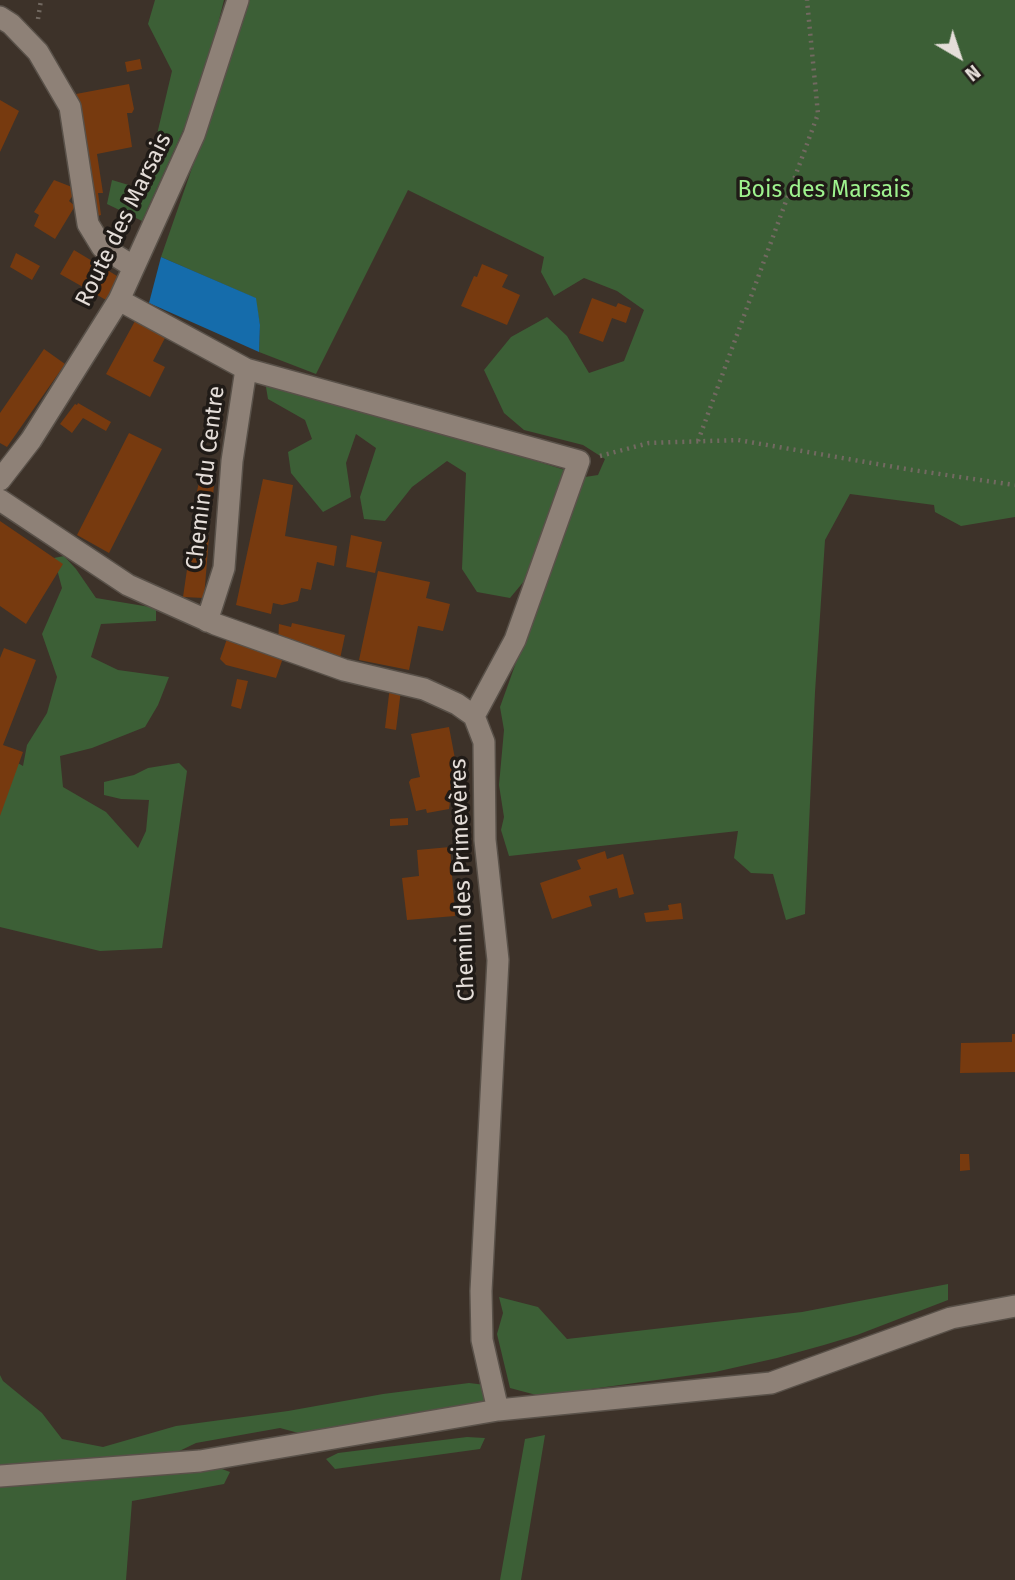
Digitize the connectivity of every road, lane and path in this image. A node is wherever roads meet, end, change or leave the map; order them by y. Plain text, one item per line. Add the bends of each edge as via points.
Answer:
1 (238, 0) edge
2 (807, 0) edge
3 (0, 17) edge
4 (134, 267) junction
5 (119, 300) junction
6 (246, 369) junction
7 (698, 442) junction
8 (579, 461) junction
9 (0, 480) edge
10 (1015, 485) edge
11 (0, 500) edge
12 (207, 621) junction
13 (474, 716) junction
14 (1015, 1306) edge
15 (498, 1410) junction
16 (0, 1476) edge

1 - 4 street, Route des Marsais via 194,135
2 - 7 path via 818,114
3 - 4 street via 38,52 70,107 88,224 102,247
4 - 5 street, Route des Marsais
5 - 6 street, Chemin du Centre
5 - 9 street, Route des Marsais via 31,440
6 - 8 street
6 - 12 street, Chemin du Centre via 232,461 224,568
7 - 8 path via 649,443
7 - 10 path via 738,440
8 - 13 street via 515,640
11 - 12 street via 128,585
12 - 13 street via 344,670 424,689
13 - 15 street, Chemin des Primevères via 484,742 485,840 498,960 481,1291 482,1340
14 - 15 street via 951,1318 771,1383
15 - 16 street via 200,1461

